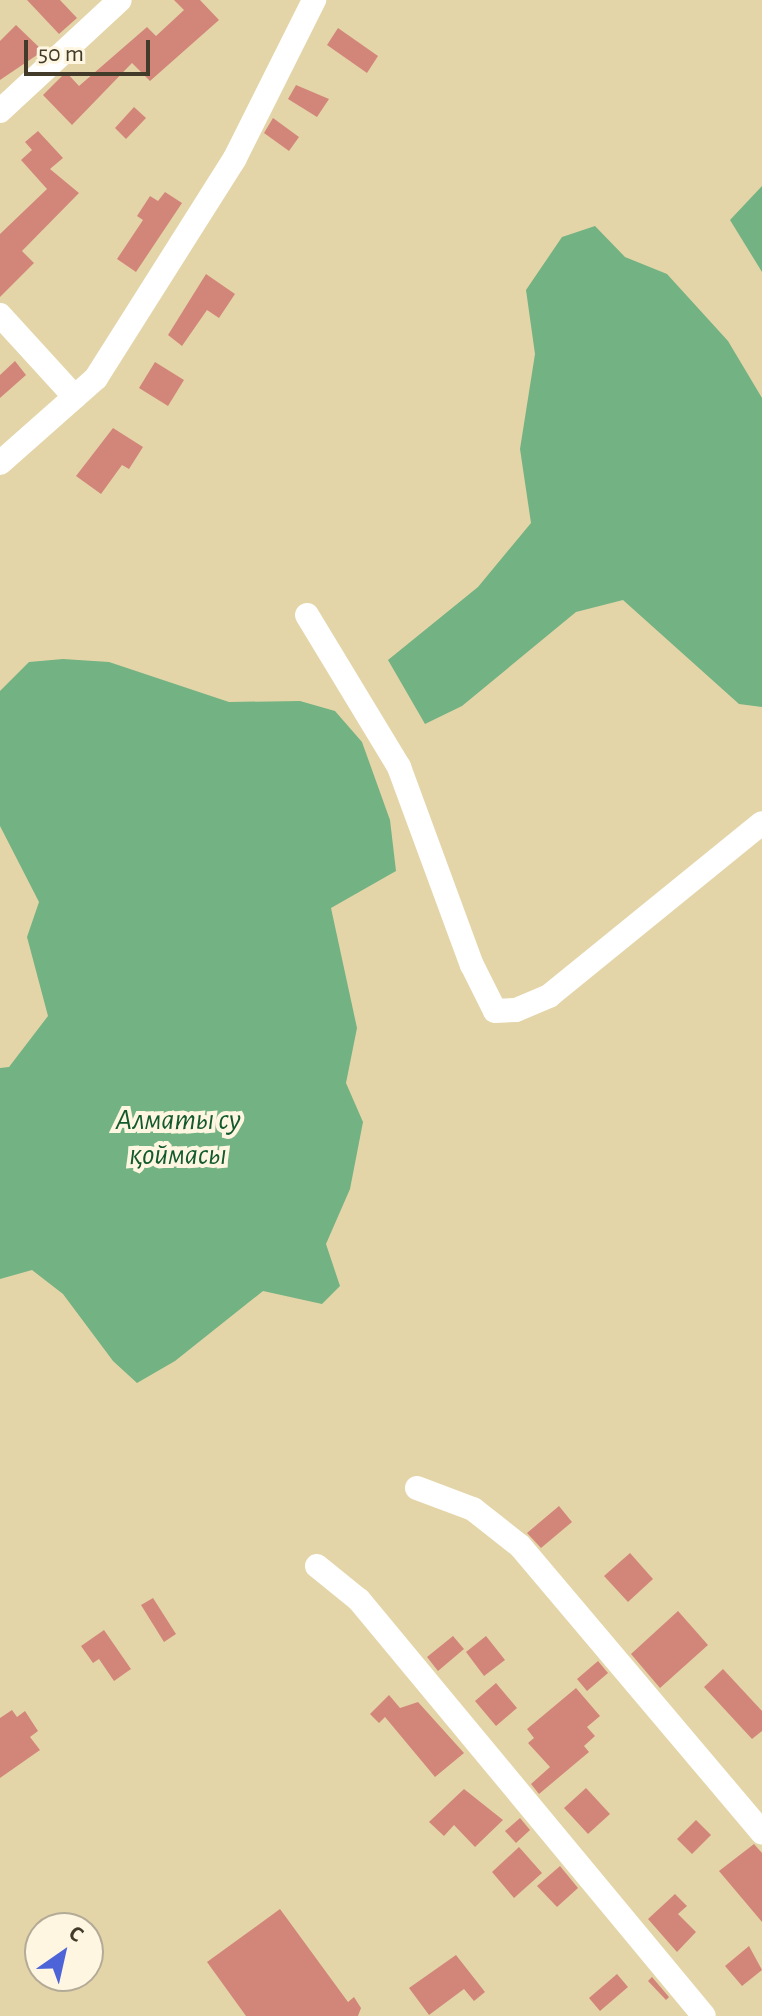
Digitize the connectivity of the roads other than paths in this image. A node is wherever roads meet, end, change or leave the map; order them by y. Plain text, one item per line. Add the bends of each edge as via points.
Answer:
1 (120, 0) edge
2 (314, 0) edge
3 (0, 111) edge
4 (4, 329) edge
5 (75, 397) junction
6 (0, 463) edge
7 (307, 615) dead end
8 (762, 823) edge
9 (417, 1488) dead end
10 (317, 1566) dead end
11 (762, 1832) edge
12 (704, 2016) edge

1 - 3 street
2 - 5 street via 235,158 96,378
4 - 5 street
5 - 6 street
7 - 8 street via 399,767 472,965 495,1011 516,1010 549,996
9 - 11 street via 473,1509 510,1535
10 - 12 street via 359,1600

